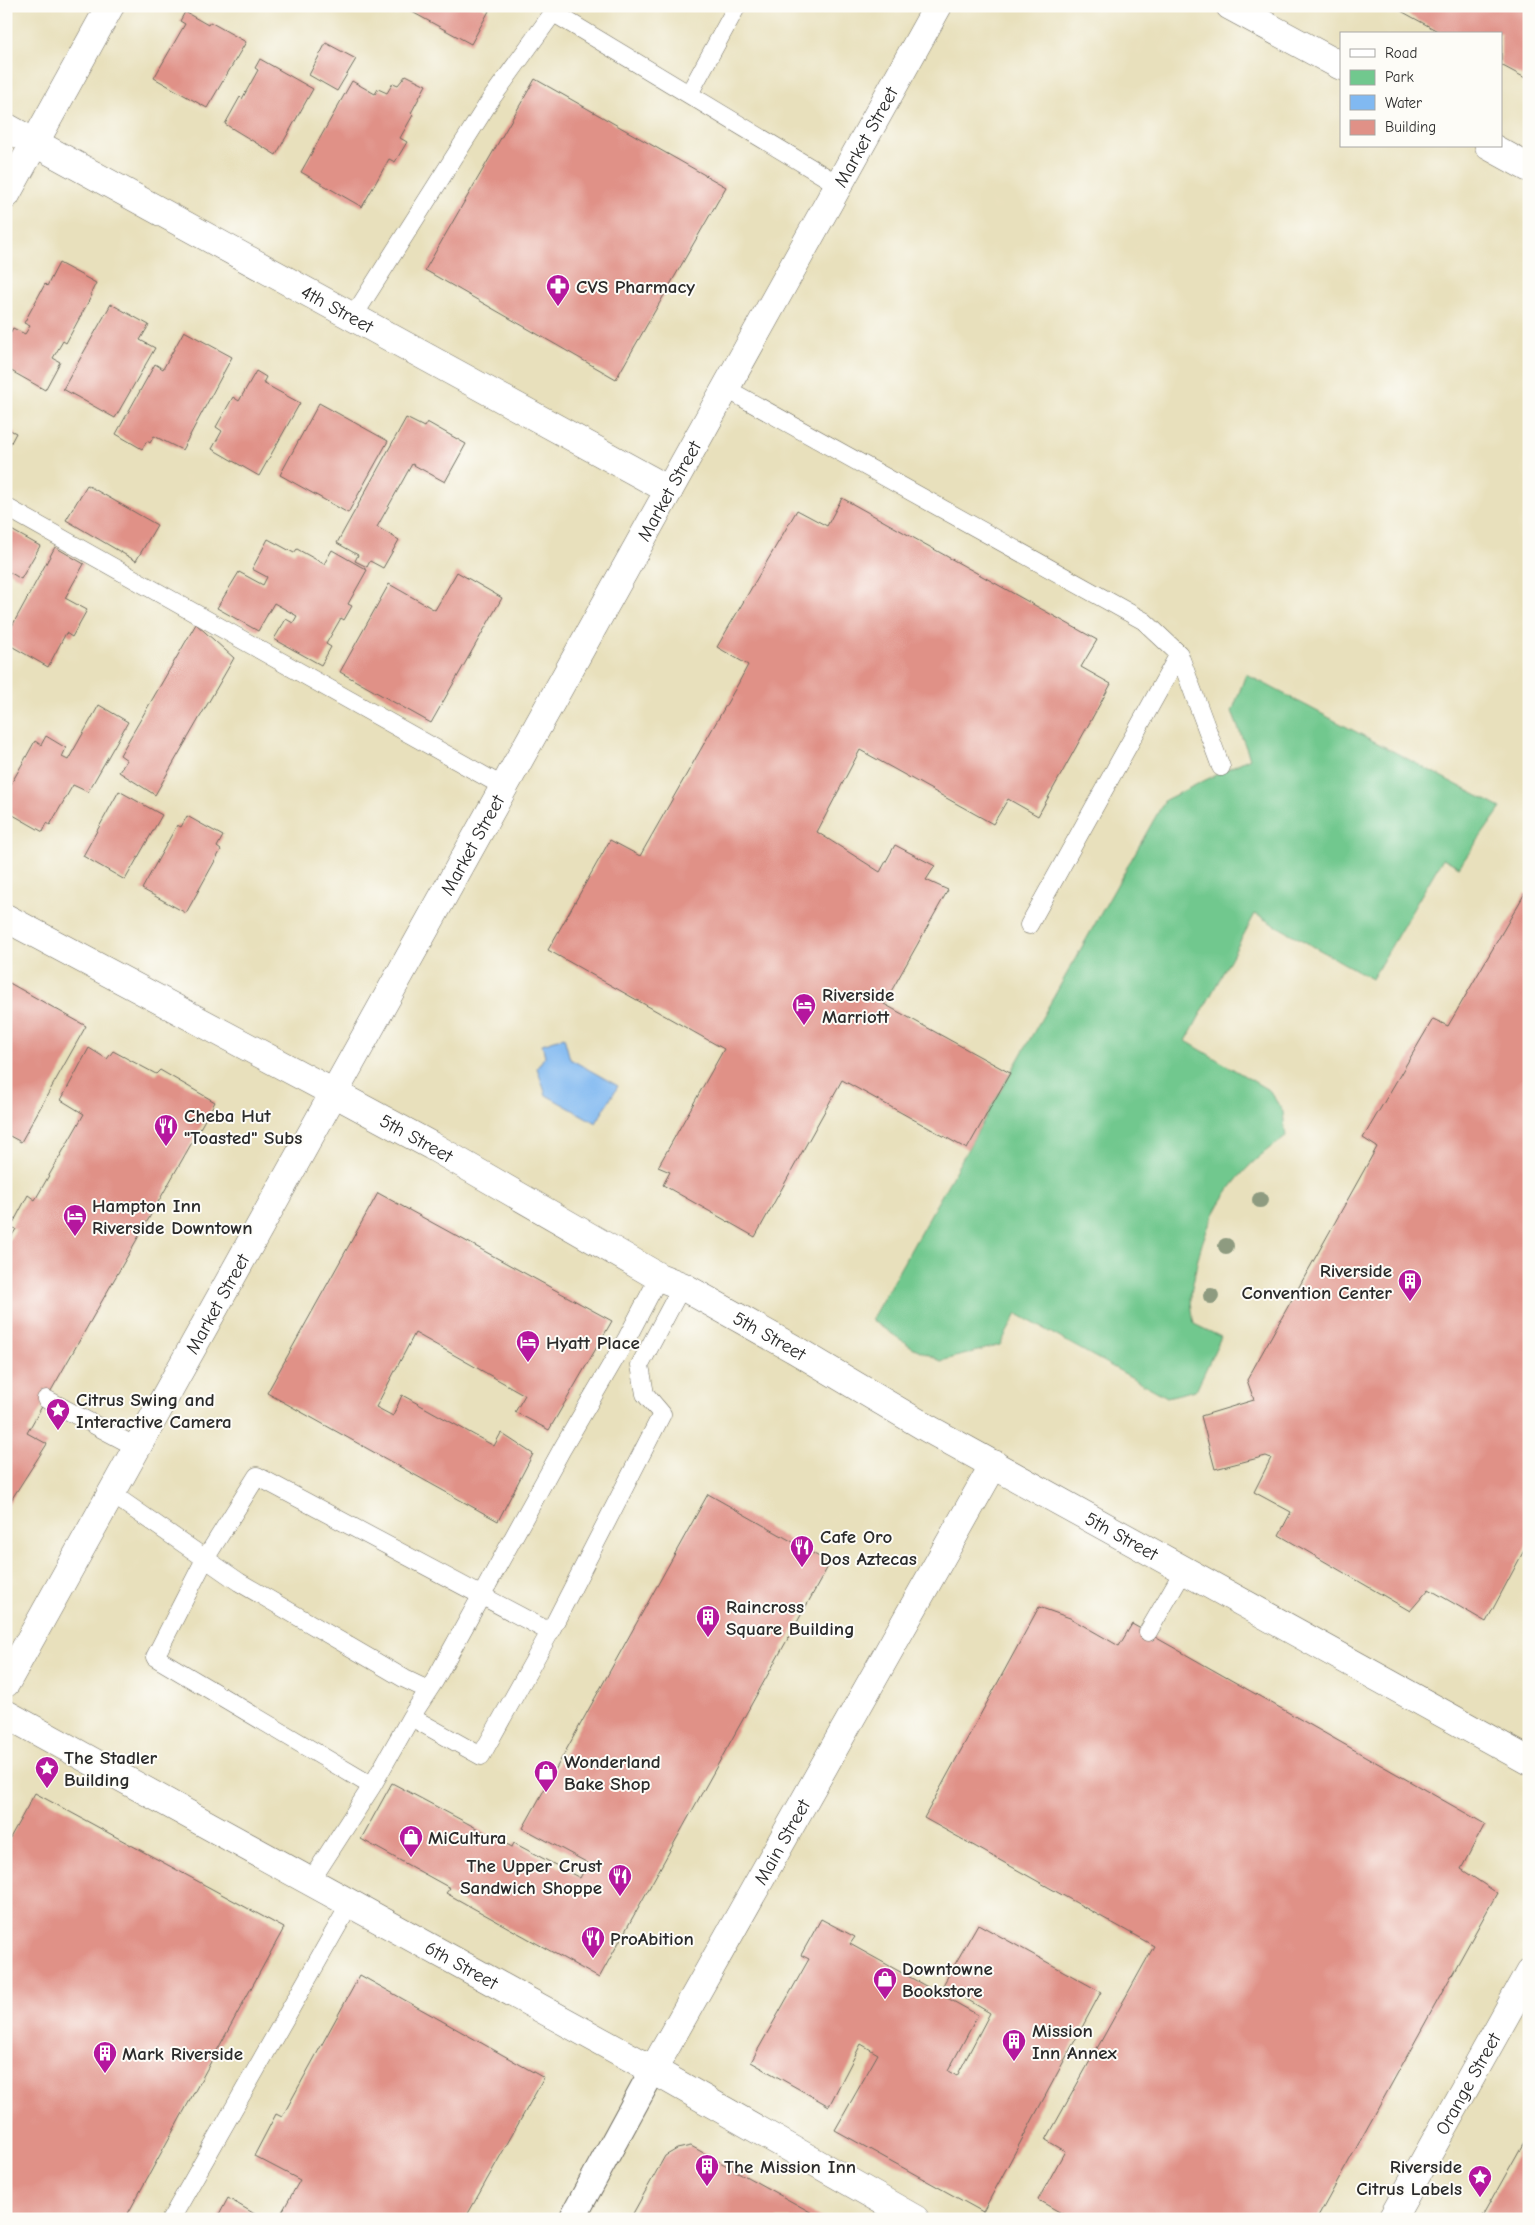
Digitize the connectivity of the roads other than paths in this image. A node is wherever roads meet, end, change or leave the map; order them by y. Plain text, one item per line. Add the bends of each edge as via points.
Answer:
1 (110, 6) edge
2 (737, 6) edge
3 (938, 6) edge
4 (1230, 6) edge
5 (556, 9) edge
6 (1340, 65) edge
7 (689, 94) junction
8 (6, 127) edge
9 (35, 143) junction
10 (1493, 148) edge
11 (1529, 168) edge
12 (839, 185) junction
13 (6, 195) edge
14 (353, 317) junction
15 (725, 388) junction
16 (669, 490) junction
17 (6, 507) edge
18 (1179, 654) junction
19 (1221, 767) dead end
20 (504, 787) junction
21 (6, 918) edge
22 (1029, 925) dead end
23 (334, 1093) junction
24 (671, 1282) junction
25 (46, 1399) dead end
26 (138, 1448) junction
27 (994, 1464) junction
28 (112, 1494) junction
29 (205, 1559) junction
30 (1184, 1570) junction
31 (482, 1597) junction
32 (550, 1632) junction
33 (1148, 1632) dead end
34 (6, 1683) edge
35 (428, 1690) junction
36 (6, 1714) edge
37 (411, 1717) junction
38 (1529, 1761) edge
39 (372, 1786) junction
40 (310, 1882) junction
41 (350, 1904) junction
42 (1529, 1974) edge
43 (653, 2070) junction
44 (171, 2219) edge
45 (572, 2219) edge
46 (915, 2219) edge
47 (1392, 2219) edge

1 - 9 street
2 - 7 lane
3 - 12 street, Market Street
4 - 6 street
5 - 7 lane
5 - 14 lane via 491,99
7 - 12 lane
8 - 9 street, 4th Street
9 - 13 street
9 - 14 street, 4th Street
10 - 11 street
12 - 15 street, Market Street
14 - 16 street, 4th Street
15 - 16 street, Market Street
15 - 18 lane via 1144,621
16 - 20 street, Market Street
17 - 20 lane
18 - 19 lane
18 - 22 lane
20 - 23 street, Market Street
21 - 23 street, 5th Street
23 - 24 street, 5th Street
23 - 26 street, Market Street
24 - 27 street, 5th Street via 794,1348
24 - 31 lane via 627,1338
24 - 32 lane via 640,1365 645,1394 662,1414
25 - 26 lane
26 - 28 street, Market Street
27 - 30 street, 5th Street
27 - 43 street, Main Street
28 - 29 lane
28 - 34 street, Market Street
29 - 31 lane via 257,1476
29 - 35 lane via 264,1597
29 - 39 lane via 155,1657
30 - 33 lane
30 - 38 street, 5th Street
31 - 32 lane
31 - 35 lane
32 - 37 lane via 482,1756
35 - 37 lane
36 - 40 street, 6th Street
37 - 39 lane
39 - 40 lane
40 - 41 street, 6th Street
41 - 43 street, 6th Street
41 - 44 lane
42 - 47 street, Orange Street
43 - 45 street, Main Street
43 - 46 street, 6th Street

